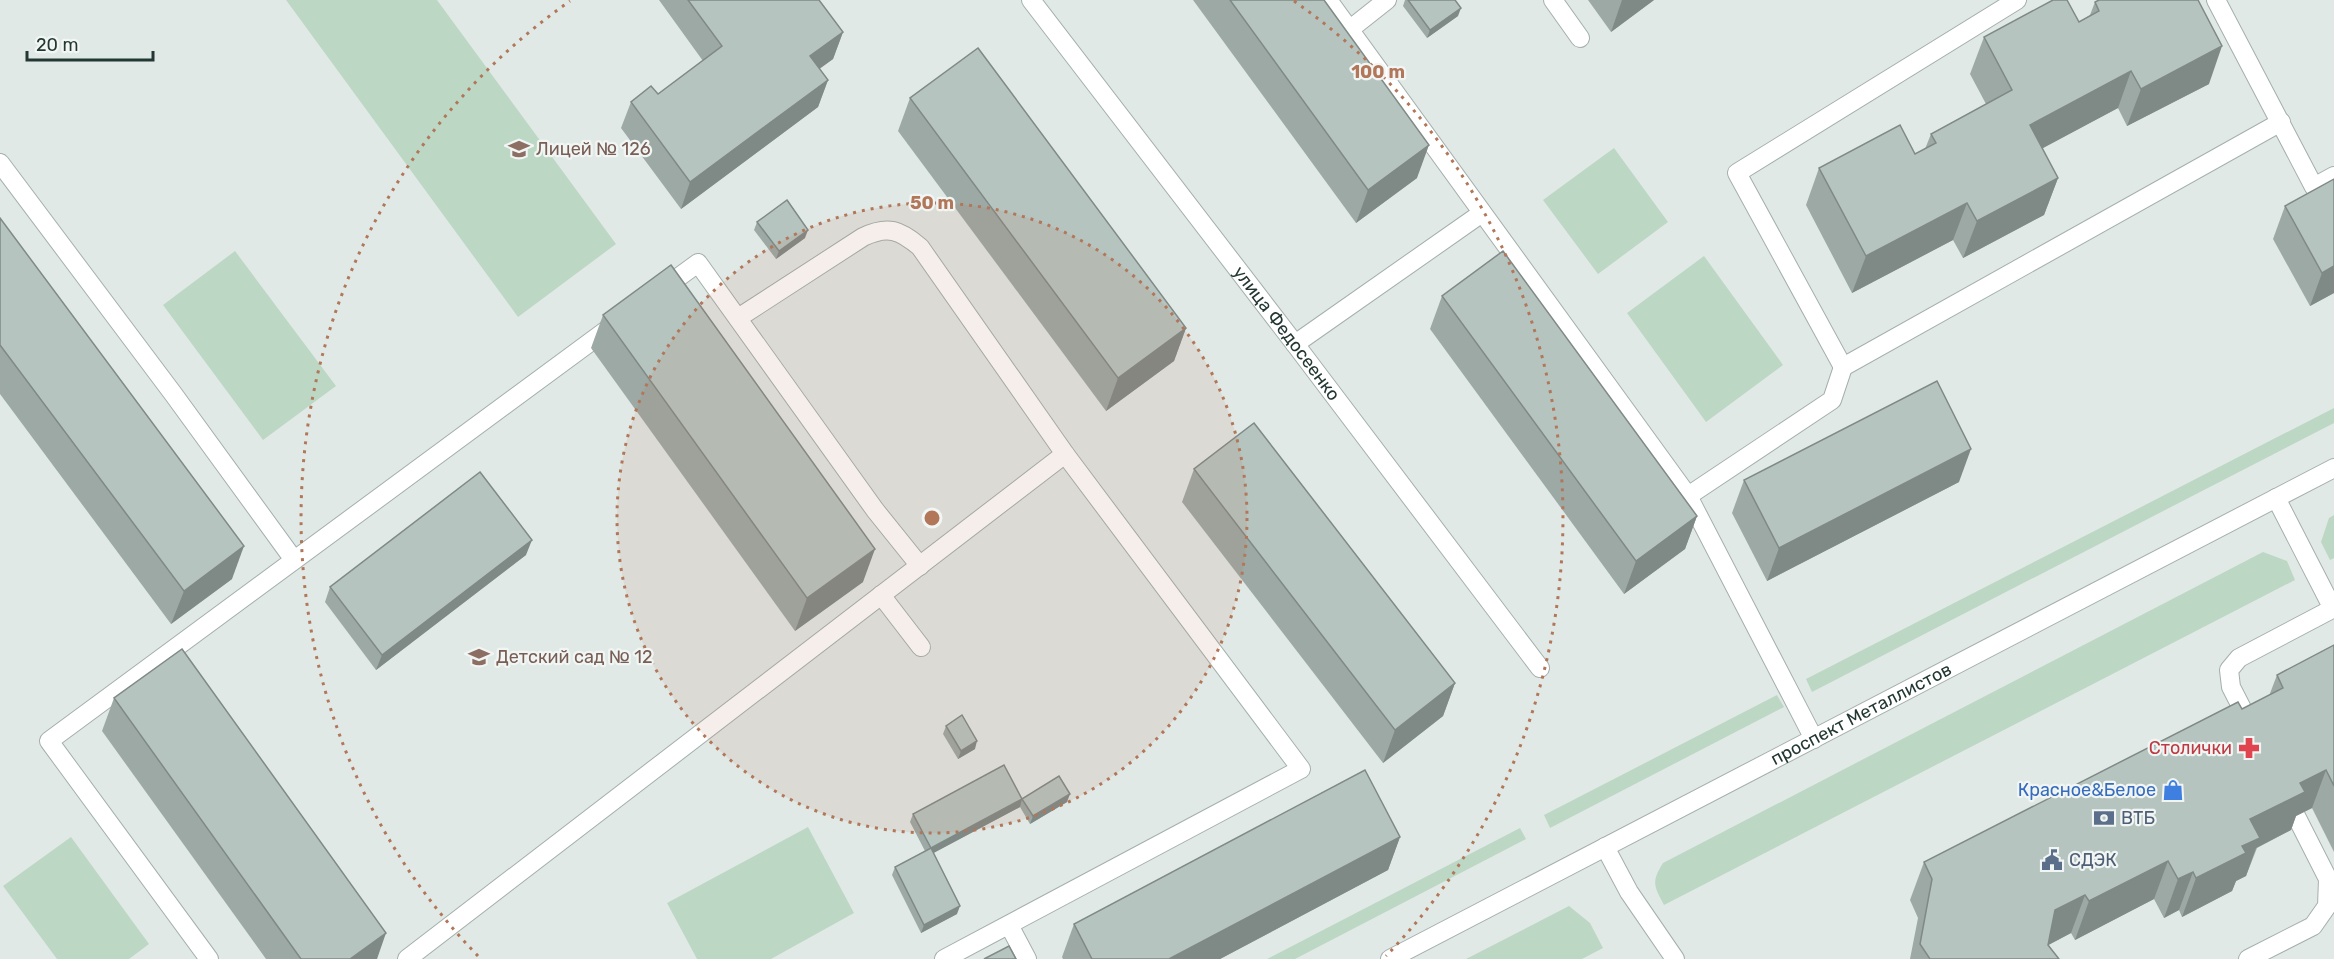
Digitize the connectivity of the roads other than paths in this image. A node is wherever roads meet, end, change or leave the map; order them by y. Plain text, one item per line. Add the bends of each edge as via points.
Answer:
1 (1031, 0) edge
2 (1328, 0) edge
3 (1387, 0) edge
4 (1552, 0) edge
5 (2017, 0) edge
6 (2216, 0) edge
7 (1349, 30) junction
8 (1580, 38) dead end
9 (2281, 122) junction
10 (0, 163) edge
11 (2334, 176) edge
12 (1482, 213) junction
13 (650, 298) edge
14 (631, 312) edge
15 (738, 318) junction
16 (1295, 344) junction
17 (1843, 367) junction
18 (1065, 454) junction
19 (2334, 468) edge
20 (1688, 496) junction
21 (2276, 498) junction
22 (294, 560) junction
23 (920, 566) junction
24 (881, 595) junction
25 (2334, 609) edge
26 (921, 647) dead end
27 (1539, 668) dead end
28 (2255, 734) edge
29 (1814, 739) junction
30 (2296, 816) edge
31 (1605, 847) junction
32 (1009, 925) junction
33 (209, 959) edge
34 (407, 959) edge
35 (944, 959) edge
36 (1027, 959) edge
37 (1390, 959) edge
38 (1675, 959) edge
39 (2248, 959) edge

1 - 16 street, улица Федосеенко
2 - 7 street
3 - 7 street
4 - 8 street
5 - 17 street via 1737,173
6 - 9 street
7 - 12 street
9 - 11 street via 2314,187
9 - 17 street
10 - 22 street
12 - 16 street
12 - 20 street
13 - 15 street via 698,263
14 - 22 street
15 - 18 street via 863,237 877,230 905,234 920,247
15 - 23 street via 875,510
16 - 27 street, улица Федосеенко
17 - 20 street via 1832,400
18 - 23 street
18 - 32 street via 1302,769
19 - 21 street, проспект Металлистов
20 - 29 street
21 - 25 street
21 - 29 street, проспект Металлистов
22 - 33 street via 49,741
23 - 24 street
24 - 26 street
24 - 34 street
25 - 28 street via 2240,658 2229,670 2231,687
29 - 31 street, проспект Металлистов
30 - 39 street via 2328,879 2327,906 2313,926
31 - 37 street, проспект Металлистов
31 - 38 street via 1629,892
32 - 35 street
32 - 36 street

